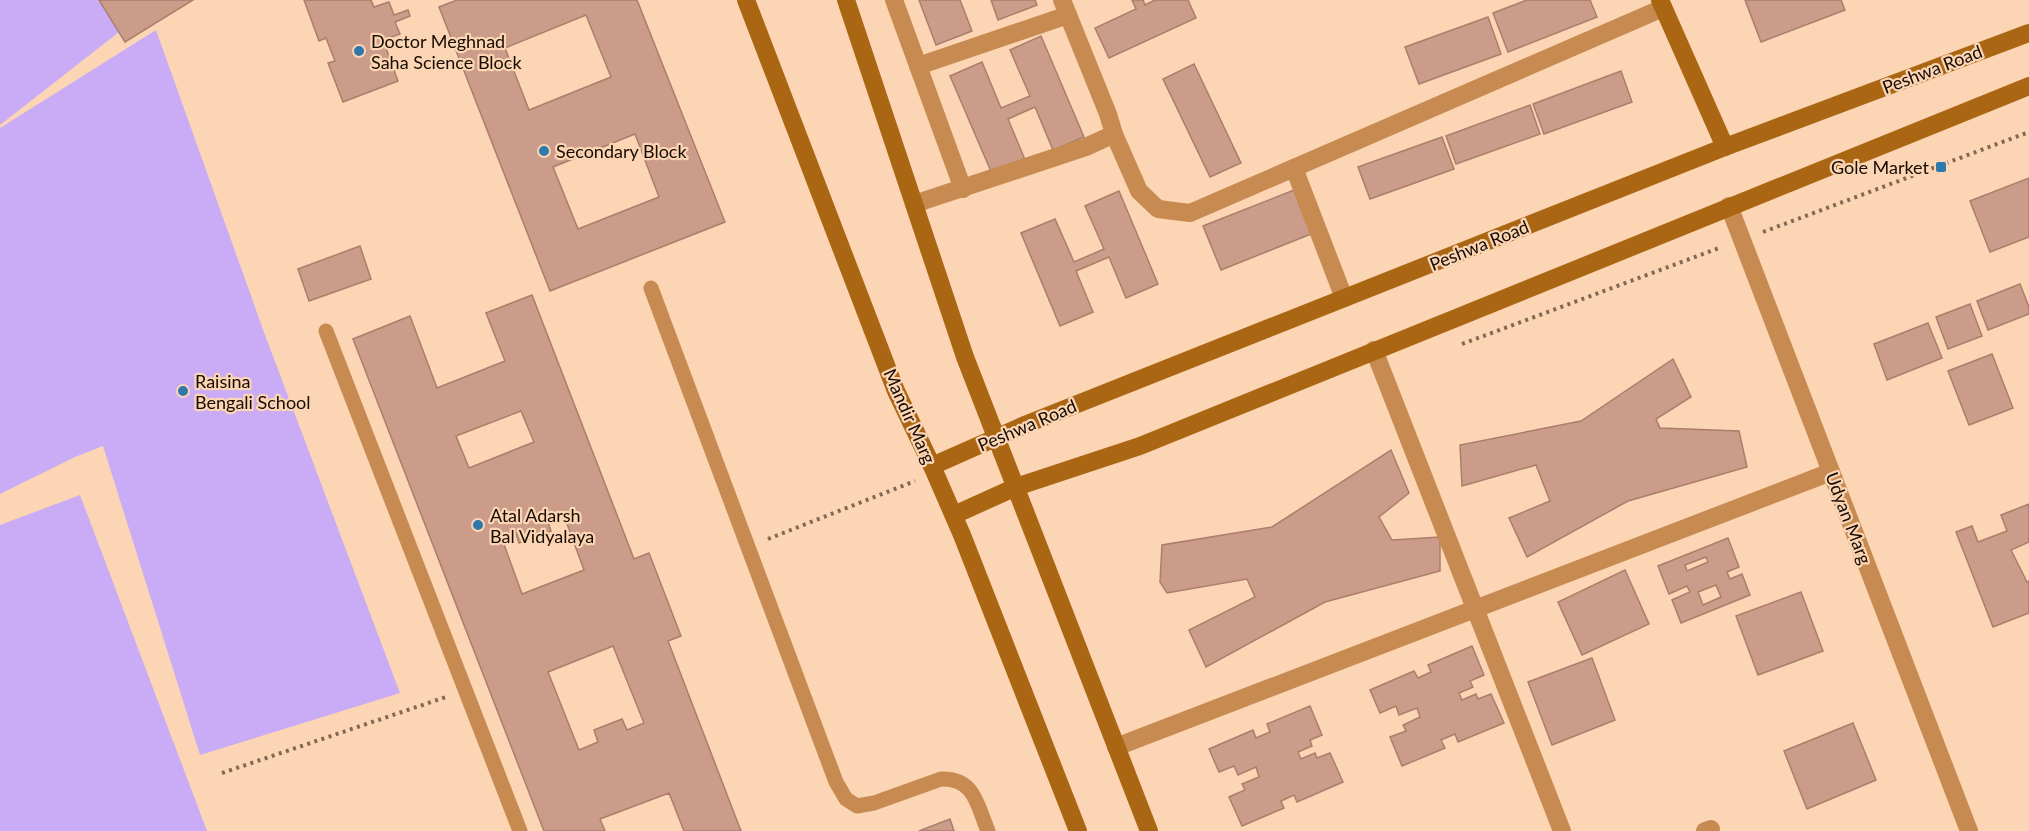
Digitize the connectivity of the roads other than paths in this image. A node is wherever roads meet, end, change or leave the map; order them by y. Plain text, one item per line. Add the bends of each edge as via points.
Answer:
1 (746, 0) edge
2 (846, 0) edge
3 (894, 0) edge
4 (1661, 4) edge
5 (1065, 7) edge
6 (2029, 33) edge
7 (918, 66) junction
8 (2029, 86) edge
9 (1114, 134) junction
10 (1725, 147) junction
11 (1294, 168) junction
12 (963, 189) junction
13 (914, 204) junction
14 (1729, 206) junction
15 (651, 288) dead end
16 (1344, 298) junction
17 (326, 330) dead end
18 (1374, 350) junction
19 (996, 436) junction
20 (932, 466) junction
21 (1831, 472) junction
22 (1016, 487) junction
23 (954, 515) junction
24 (1476, 609) junction
25 (1116, 747) junction
26 (520, 831) edge
27 (987, 831) edge
28 (1078, 831) edge
29 (1149, 831) edge
30 (1562, 831) edge
31 (1969, 831) edge

1 - 20 street, Mandir Marg via 896,392
2 - 13 street
3 - 7 street
4 - 10 street
4 - 11 street
5 - 7 street
5 - 9 street
6 - 10 street, Peshwa Road
7 - 12 street
8 - 14 street
9 - 11 street via 1140,191 1158,209 1190,213
9 - 12 street
10 - 16 street, Peshwa Road
11 - 16 street
12 - 13 street
13 - 19 street
14 - 18 street
14 - 21 street, Udyan Marg
15 - 27 lane via 836,782 846,799 857,806 874,803 941,779 952,779 964,783 972,793
16 - 19 street, Peshwa Road
17 - 26 lane
18 - 22 street via 1140,446
18 - 24 street
19 - 20 street, Peshwa Road
19 - 22 street
20 - 23 street, Mandir Marg
21 - 24 street
21 - 31 street, Udyan Marg
22 - 23 street
22 - 25 street
23 - 28 street, Mandir Marg
24 - 25 street
24 - 30 street
25 - 29 street

